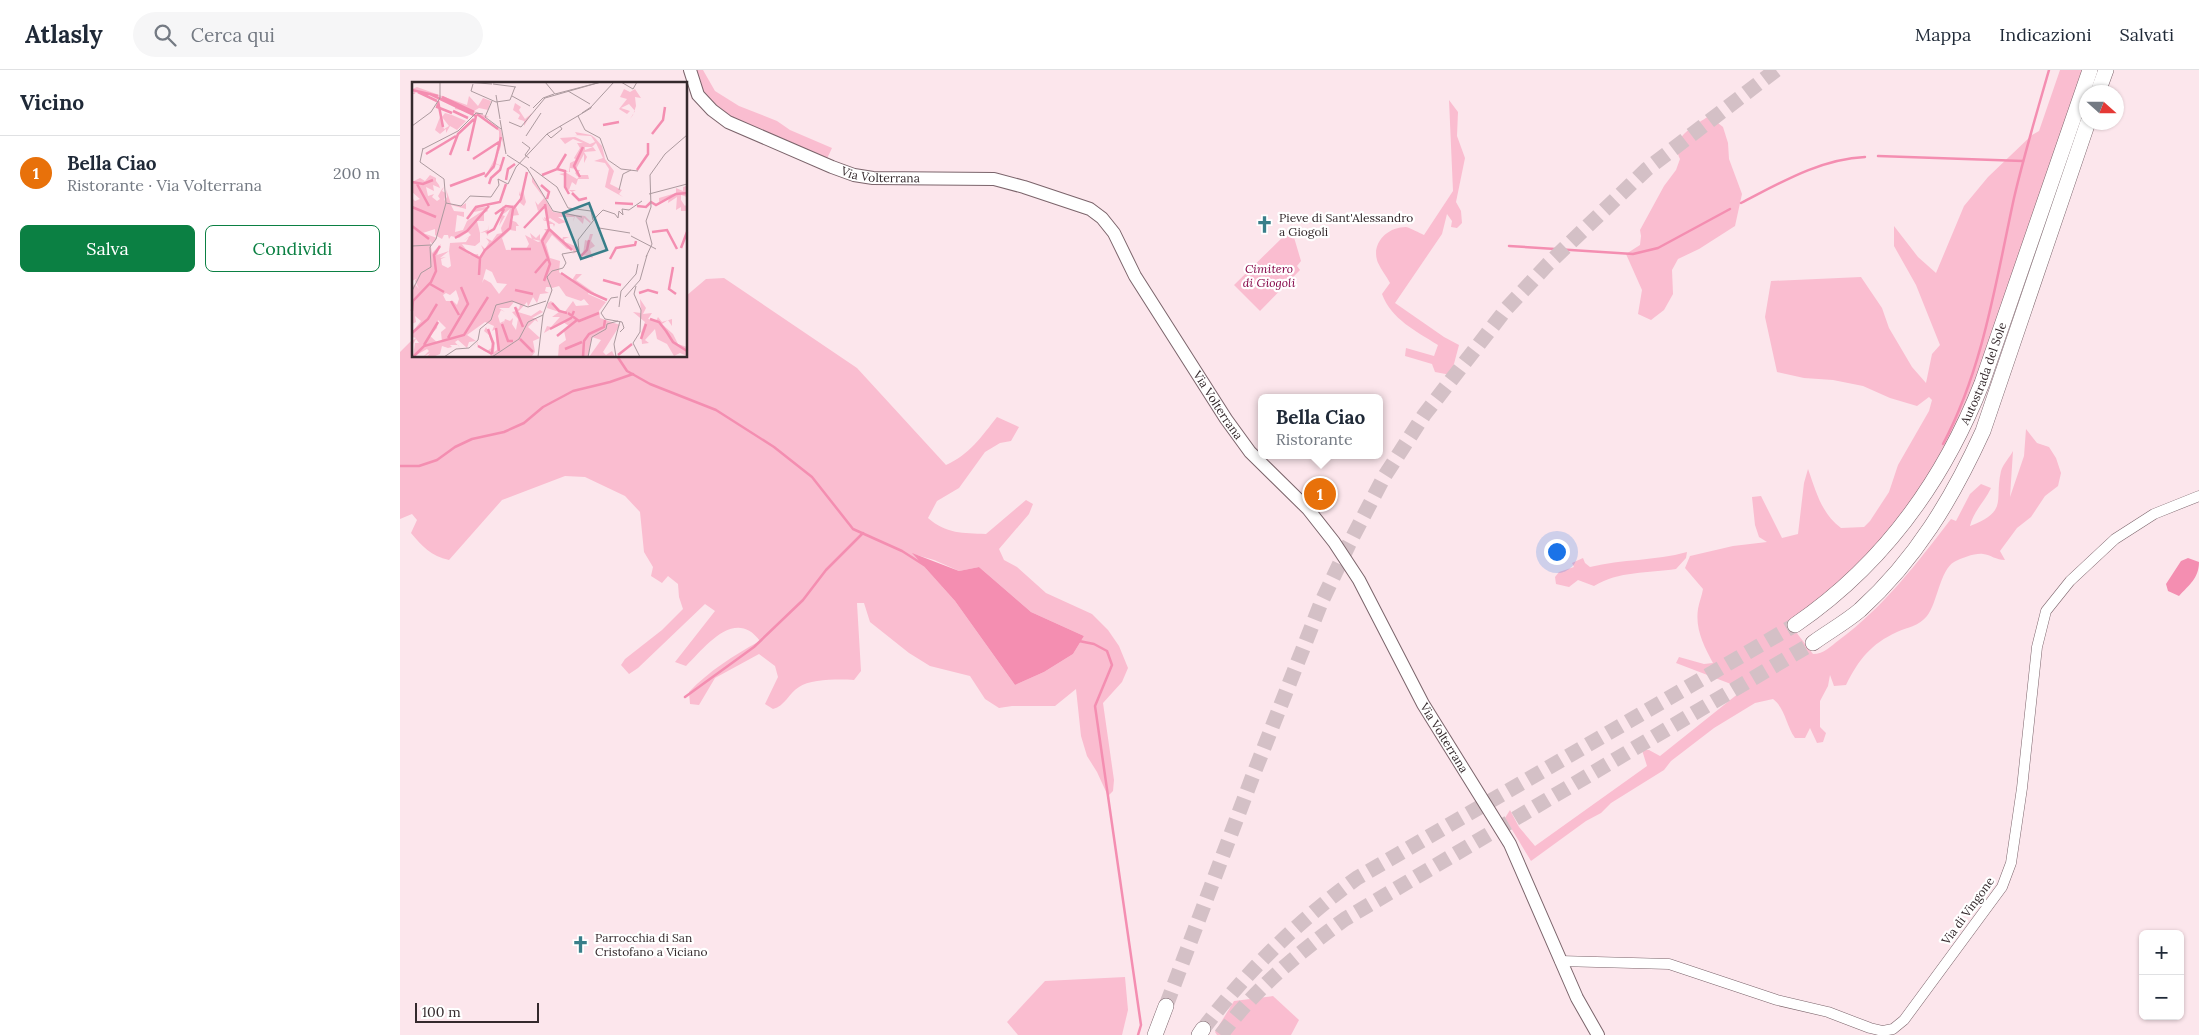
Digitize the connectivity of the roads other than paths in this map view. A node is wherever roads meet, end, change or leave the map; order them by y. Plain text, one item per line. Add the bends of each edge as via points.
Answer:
1 (690, 70) edge
2 (2090, 70) edge
3 (2106, 70) edge
4 (2101, 85) edge
5 (2085, 130) edge
6 (2199, 496) edge
7 (1796, 625) tunnel mouth
8 (1812, 643) tunnel mouth
9 (1560, 961) junction
10 (1166, 1006) tunnel mouth
11 (1155, 1035) edge
12 (1598, 1035) edge

1 - 9 main road, Via Volterrana via 698,95 728,122 832,168 873,178 994,180 1090,209 1102,218 1226,419 1250,452 1308,509 1359,580 1424,704 1510,844
2 - 7 highway, Autostrada del Sole via 1982,383 1967,422 1946,462 1889,542 1858,575
3 - 4 highway
5 - 8 highway, Autostrada del Sole via 1983,431 1964,472 1935,524 1897,572 1859,611
6 - 9 street, Via di Vingone via 2154,514 2115,539 2070,581 2046,611 2037,647 2022,788 2009,872 2002,887 1904,1020 1893,1029 1870,1028 1828,1012 1777,1000 1669,964
9 - 12 main road, Via Volterrana
10 - 11 highway

